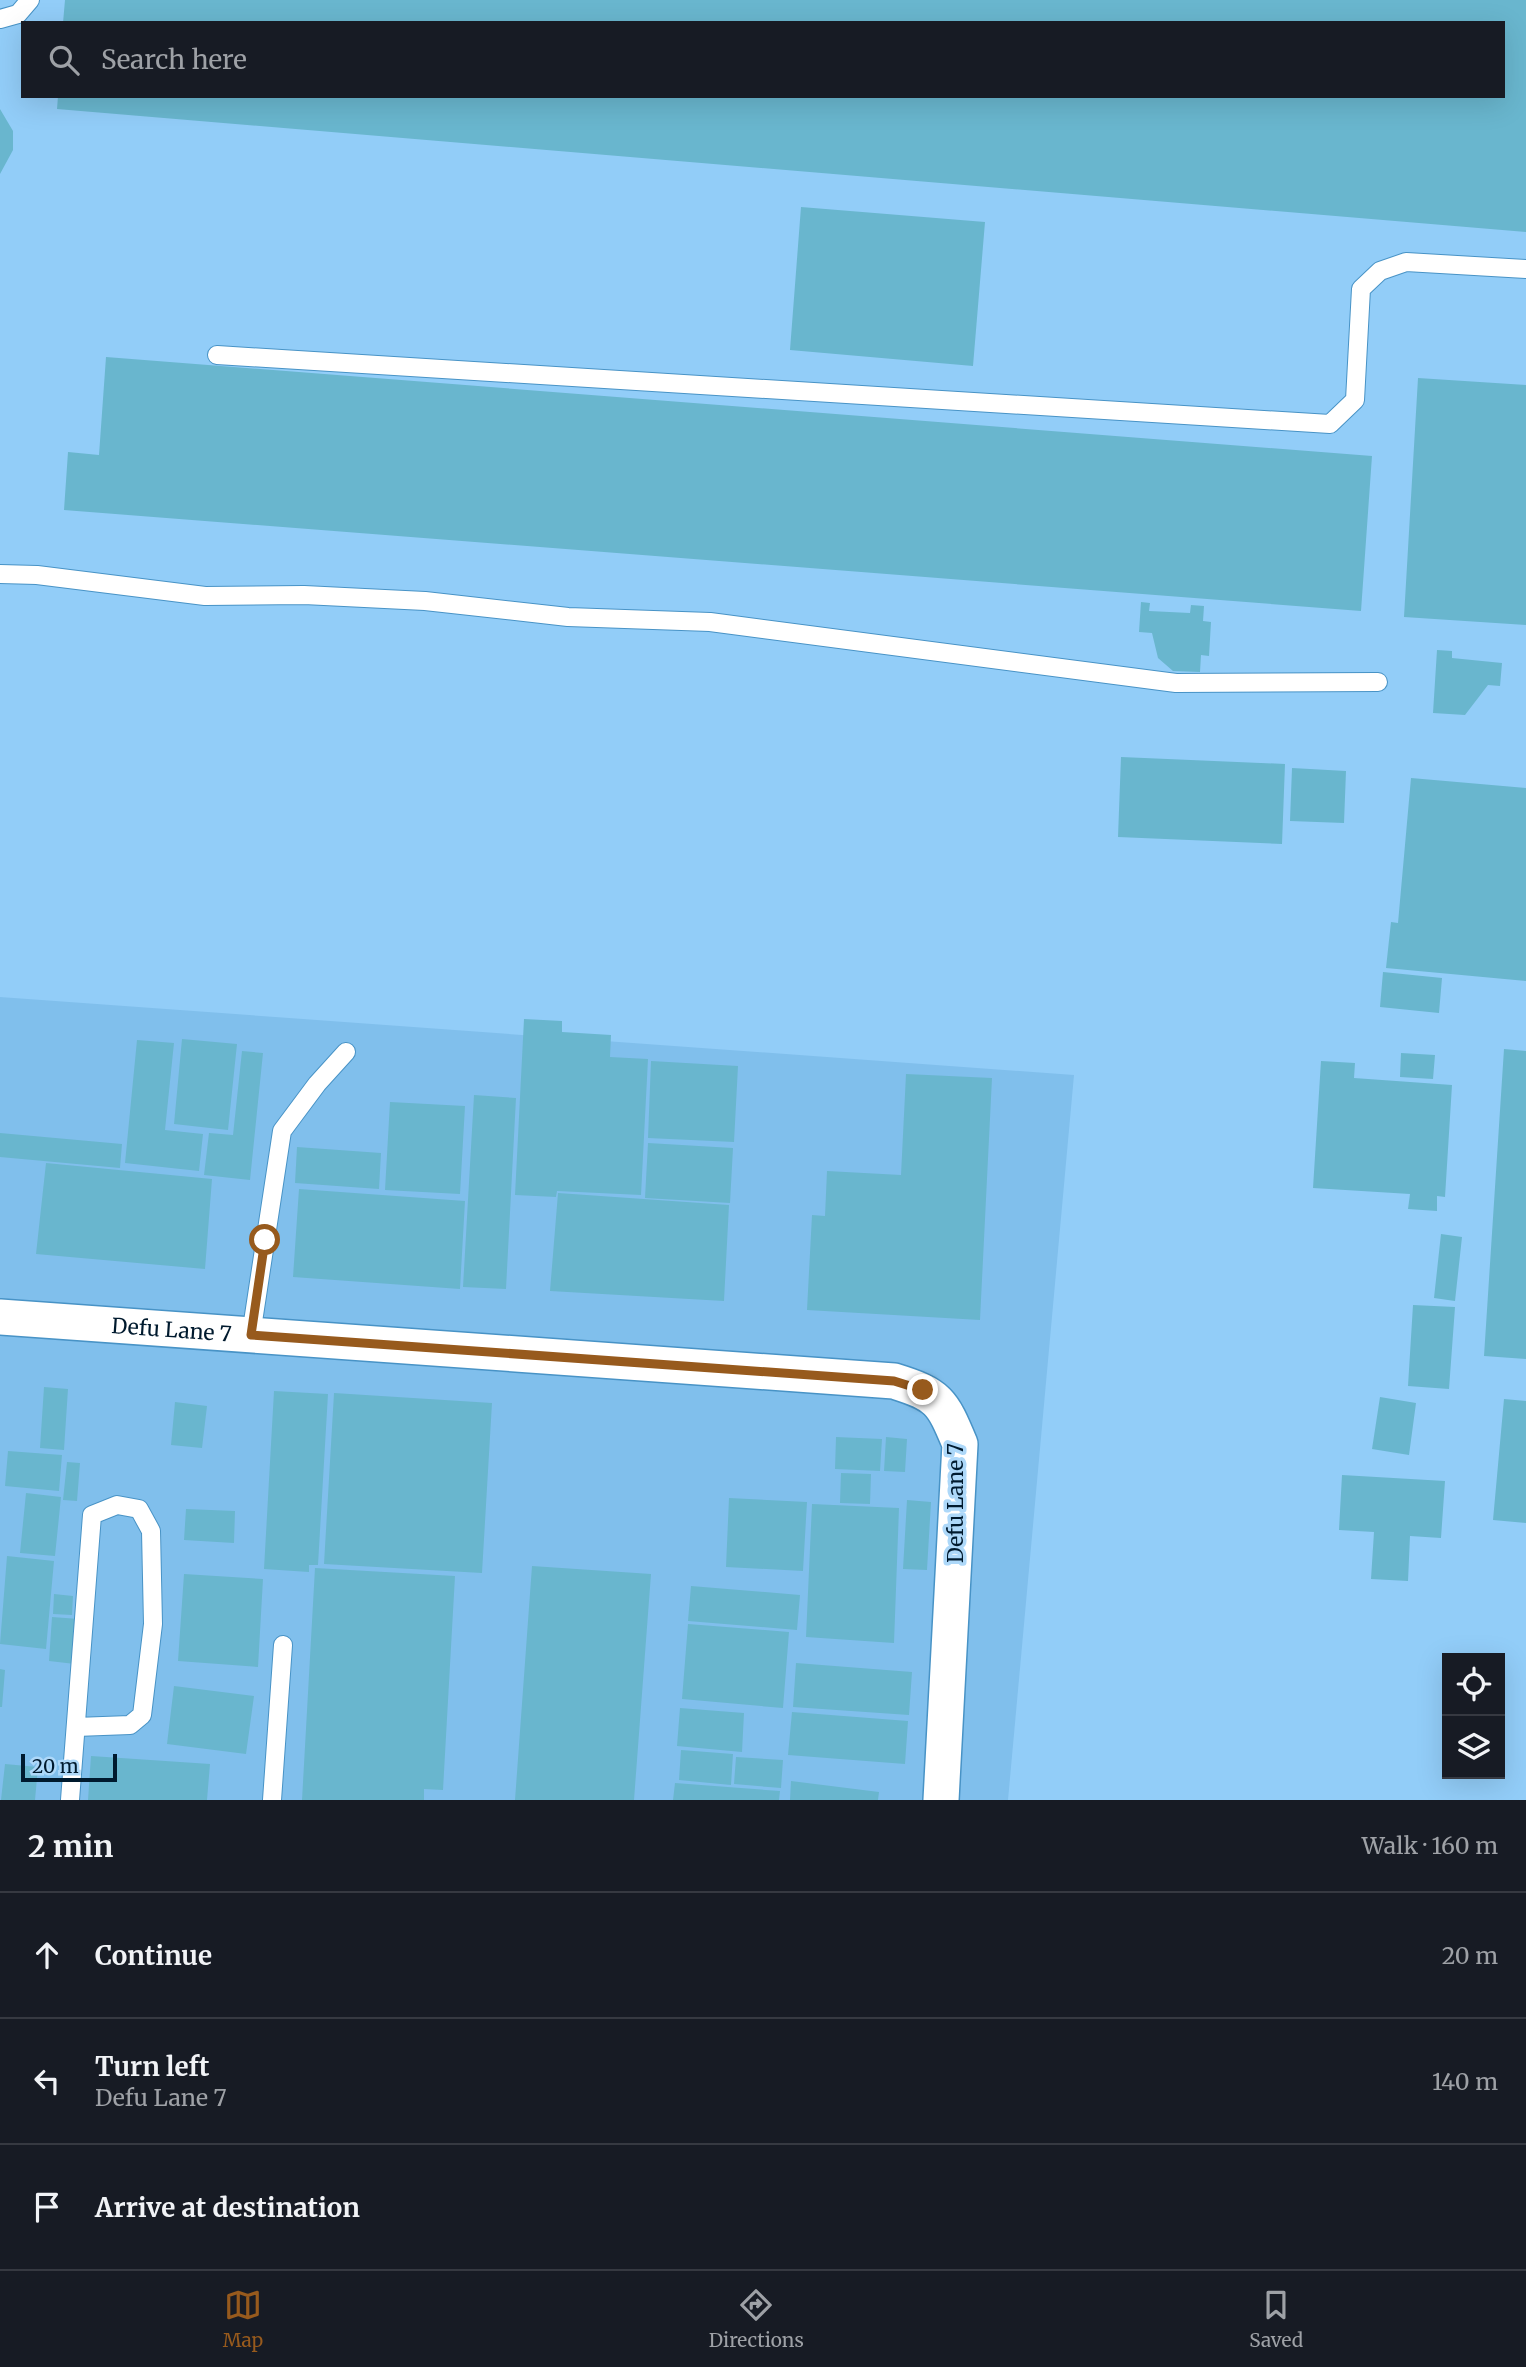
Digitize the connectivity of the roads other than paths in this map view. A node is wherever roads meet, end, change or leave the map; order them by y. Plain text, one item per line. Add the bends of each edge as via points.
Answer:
1 (30, 0) edge
2 (0, 19) edge
3 (1526, 269) edge
4 (217, 355) dead end
5 (0, 574) edge
6 (1378, 682) dead end
7 (346, 1052) dead end
8 (0, 1317) edge
9 (251, 1335) junction
10 (284, 1645) dead end
11 (76, 1727) junction
12 (70, 1800) edge
13 (272, 1800) edge
14 (941, 1800) edge

1 - 2 lane via 18,14
3 - 4 lane via 1406,262 1380,271 1361,289 1354,400 1330,424
5 - 6 lane via 205,596 304,594 425,601 568,617 710,622 1176,684
7 - 9 lane via 282,1131
8 - 9 street, Defu Lane 7
9 - 14 street, Defu Lane 7 via 894,1381 923,1390 945,1406 960,1444
10 - 13 lane
11 - 11 lane via 92,1515 117,1505 139,1509 151,1531 153,1624 142,1715 130,1725
11 - 12 lane

